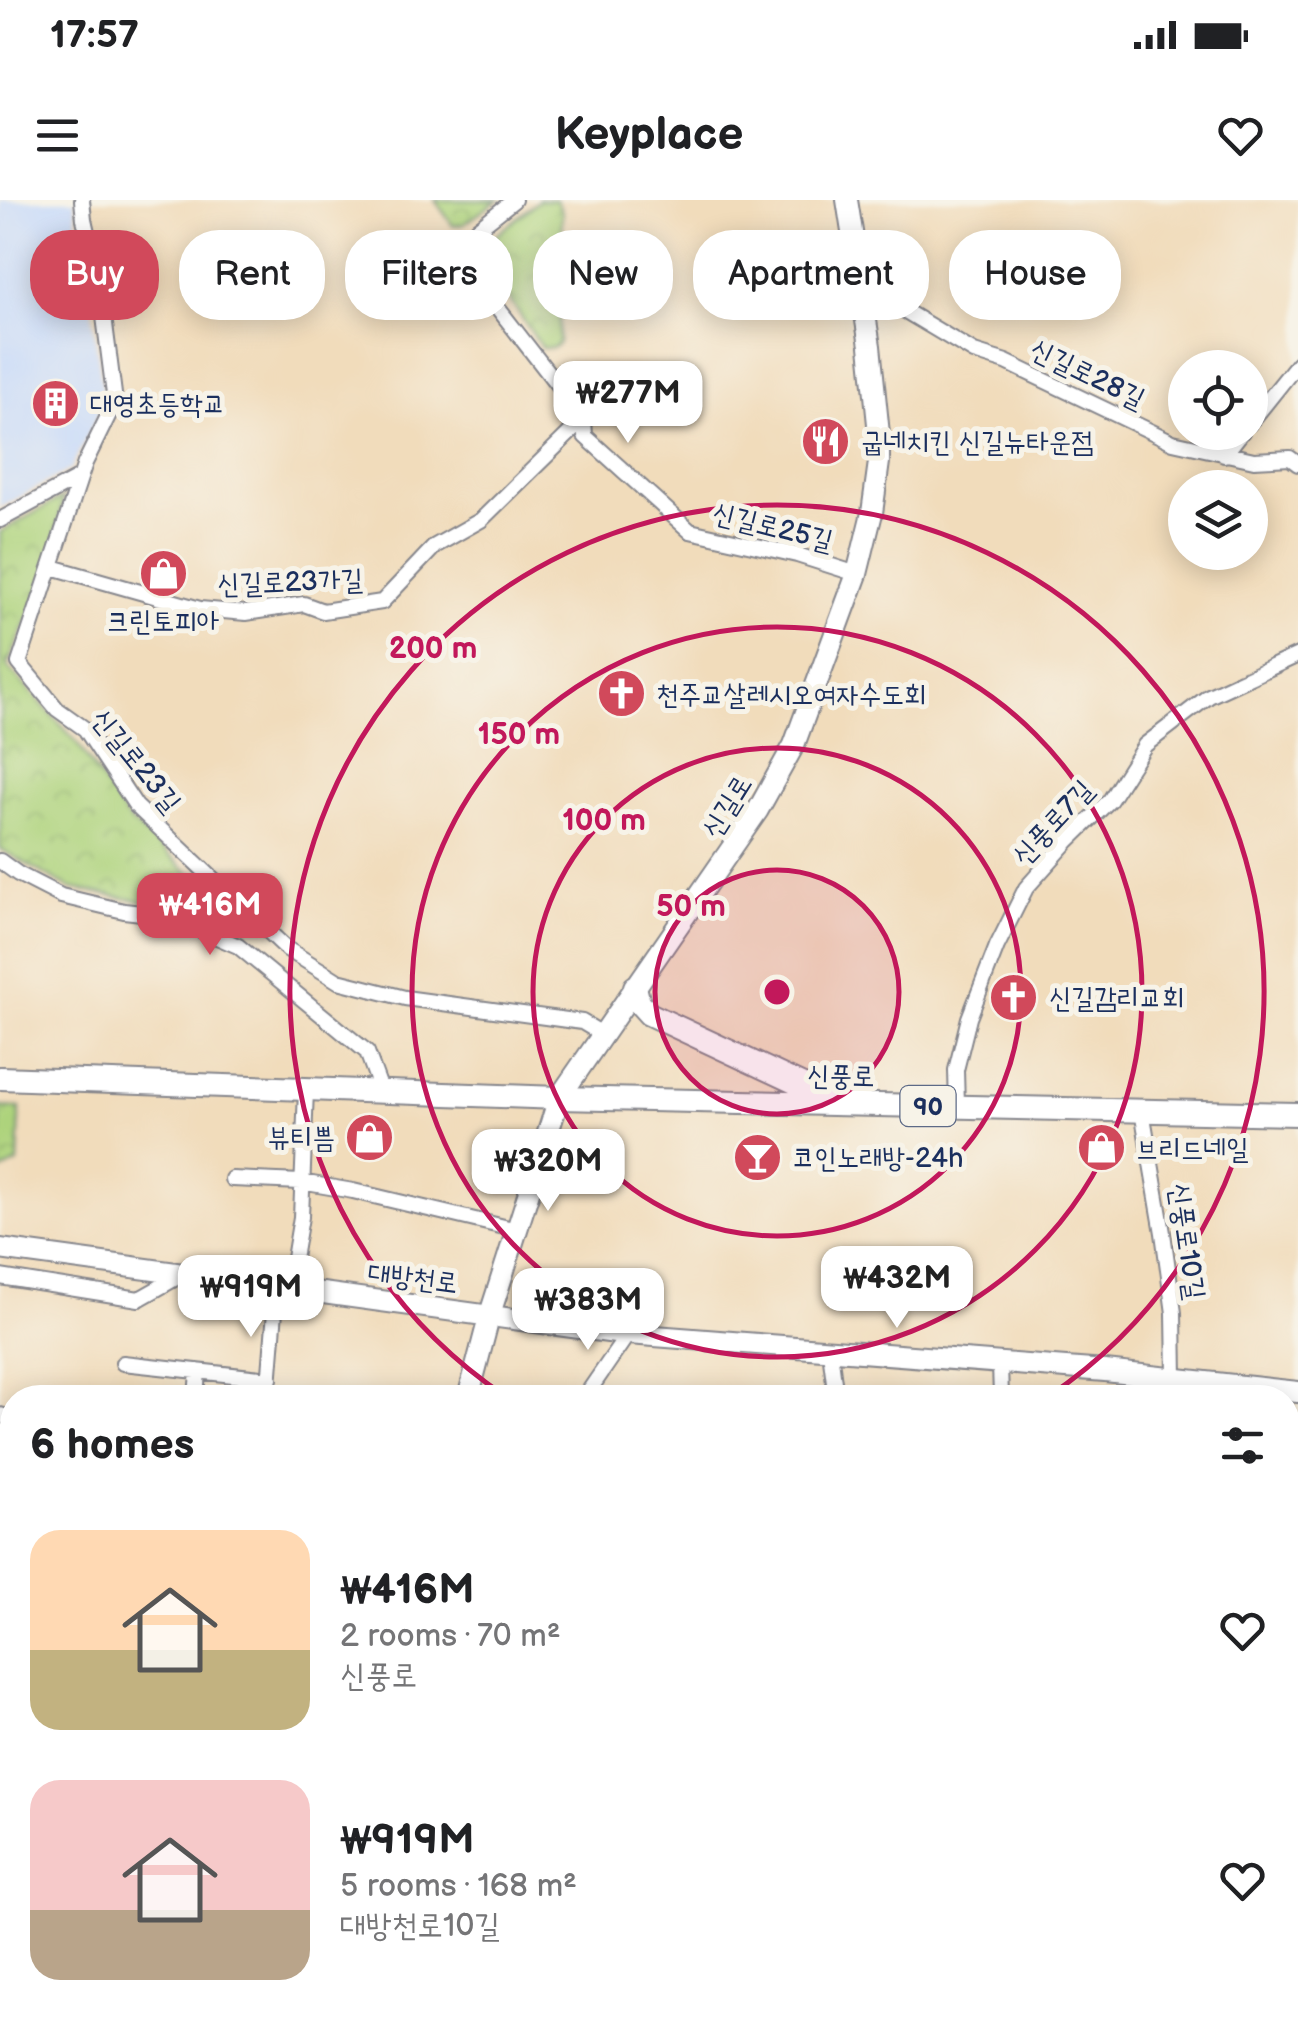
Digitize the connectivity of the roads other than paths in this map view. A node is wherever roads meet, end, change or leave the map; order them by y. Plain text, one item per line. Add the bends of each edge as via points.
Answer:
1 (82, 200) edge
2 (514, 200) edge
3 (847, 200) edge
4 (852, 230) edge
5 (866, 320) edge
6 (920, 320) edge
7 (1298, 363) edge
8 (1268, 400) edge
9 (584, 419) junction
10 (1228, 450) edge
11 (1224, 455) junction
12 (1298, 464) edge
13 (80, 477) junction
14 (0, 520) edge
15 (52, 567) junction
16 (857, 574) junction
17 (1298, 656) edge
18 (0, 861) edge
19 (635, 987) junction
20 (602, 1034) junction
21 (0, 1078) edge
22 (306, 1090) junction
23 (382, 1092) junction
24 (559, 1098) junction
25 (842, 1104) junction
26 (957, 1107) junction
27 (1142, 1111) junction
28 (1298, 1114) edge
29 (232, 1178) dead end
30 (302, 1182) junction
31 (517, 1230) junction
32 (0, 1248) edge
33 (185, 1274) junction
34 (0, 1277) edge
35 (283, 1287) junction
36 (490, 1314) junction
37 (628, 1334) junction
38 (830, 1351) junction
39 (123, 1363) dead end
40 (1000, 1363) junction
41 (198, 1371) junction
42 (270, 1378) junction
43 (1175, 1378) junction
44 (197, 1385) edge
45 (269, 1385) edge
46 (471, 1385) edge
47 (593, 1385) edge
48 (834, 1385) edge
49 (1001, 1385) edge
50 (1236, 1385) edge

1 - 13 street, 신길로23길 via 115,402
2 - 9 street, 신길로25길 via 452,249
3 - 4 main road, 신길로
5 - 16 main road, 신길로 via 879,462
6 - 11 street, 신길로28길 via 974,352 1172,442
7 - 8 street
9 - 15 street, 신길로23가길 via 480,520 436,546 382,602 324,611 304,604 246,612 200,609
9 - 16 street, 신길로25길 via 585,436 690,530
10 - 11 street
11 - 12 street, 신길로28길
13 - 14 street
13 - 15 street, 신길로23길
15 - 20 street, 신길로23길 via 19,662 57,708 86,729 136,806 287,949 355,986 582,1022
16 - 19 main road, 신길로 via 786,760
17 - 26 street, 신풍로7길 via 1209,696 1145,745 1110,800 1026,888 968,1018 956,1070
18 - 23 street via 61,896 168,916 238,946 368,1052
19 - 20 main road, 신길로
19 - 25 main road via 650,1014
20 - 24 main road, 신길로
21 - 22 main road, 신풍로 / 90
22 - 23 main road, 신풍로 / 90
22 - 30 street
23 - 24 main road, 신풍로 / 90
24 - 25 main road, 신풍로 / 90
24 - 31 main road, 신길로
25 - 26 main road, 신풍로 / 90
26 - 27 main road, 신풍로 / 90
27 - 28 main road, 신풍로 / 90
27 - 43 street, 신풍로10길 via 1174,1313
29 - 30 street
30 - 31 street
30 - 35 street via 301,1217
31 - 36 main road, 신길로
32 - 33 main road, 대방천로
33 - 34 street via 139,1299
33 - 35 main road, 대방천로
35 - 36 main road, 대방천로
35 - 42 street
36 - 37 main road, 대방천로
36 - 46 main road, 신길로
37 - 38 main road, 대방천로
37 - 47 street
38 - 40 main road, 대방천로
38 - 48 street
39 - 41 street
40 - 43 main road, 대방천로
40 - 49 street
41 - 42 street
41 - 44 street
42 - 45 street
43 - 50 main road, 대방천로

